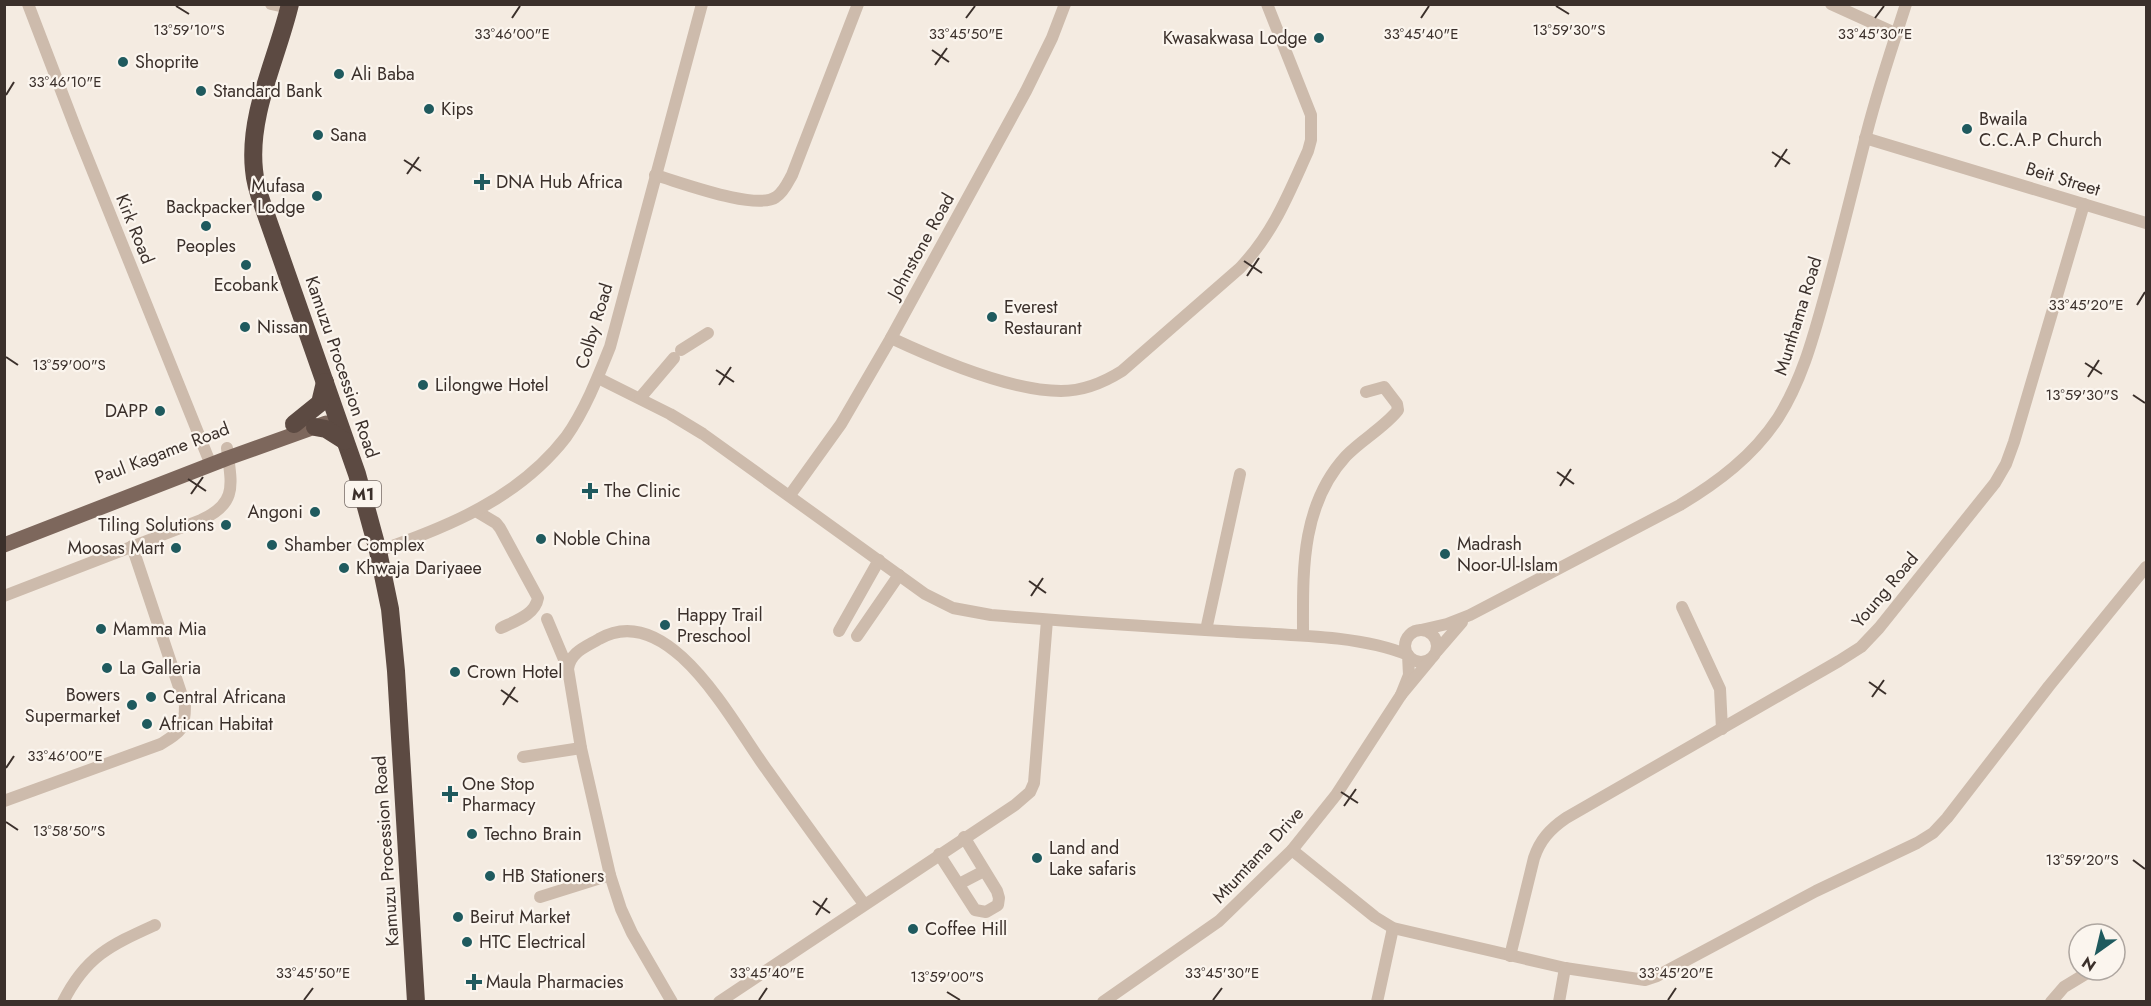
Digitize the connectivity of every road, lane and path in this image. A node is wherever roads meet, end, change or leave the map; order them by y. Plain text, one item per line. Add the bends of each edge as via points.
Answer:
1 (28, 4) edge
2 (271, 4) edge
3 (858, 4) edge
4 (1065, 4) edge
5 (1267, 4) edge
6 (1831, 4) edge
7 (1906, 4) edge
8 (700, 5) edge
9 (290, 6) edge
10 (1897, 34) junction
11 (1865, 138) junction
12 (655, 175) junction
13 (2084, 204) junction
14 (2146, 223) edge
15 (708, 333) dead end
16 (891, 338) junction
17 (598, 378) junction
18 (325, 382) junction
19 (1365, 392) dead end
20 (640, 398) junction
21 (335, 413) junction
22 (294, 424) junction
23 (315, 427) junction
24 (345, 441) junction
25 (228, 453) junction
26 (209, 461) junction
27 (1240, 474) dead end
28 (790, 495) junction
29 (476, 511) junction
30 (4, 534) edge
31 (4, 544) edge
32 (132, 546) junction
33 (378, 551) junction
34 (879, 560) junction
35 (2146, 567) edge
36 (899, 575) junction
37 (4, 596) edge
38 (1682, 607) dead end
39 (1470, 615) junction
40 (547, 619) dead end
41 (1047, 620) junction
42 (501, 628) dead end
43 (1206, 630) junction
44 (840, 631) dead end
45 (1415, 632) junction
46 (1303, 635) junction
47 (857, 636) dead end
48 (1366, 644) junction
49 (1408, 655) junction
50 (1433, 655) junction
51 (568, 669) junction
52 (1401, 695) junction
53 (1722, 729) junction
54 (581, 748) junction
55 (523, 757) dead end
56 (4, 801) edge
57 (964, 837) junction
58 (1292, 850) junction
59 (939, 854) junction
60 (984, 871) junction
61 (610, 875) junction
62 (959, 884) junction
63 (540, 897) dead end
64 (864, 904) junction
65 (155, 925) dead end
66 (1393, 928) junction
67 (1510, 956) junction
68 (1564, 968) junction
69 (2072, 982) edge
70 (63, 1002) edge
71 (416, 1002) edge
72 (672, 1002) edge
73 (719, 1002) edge
74 (1103, 1002) edge
75 (1377, 1002) edge
76 (1559, 1002) edge
77 (2051, 1002) edge

1 - 26 street, Kirk Road
2 - 9 street
3 - 12 street via 792,175 776,197 765,201 739,200
4 - 16 street, Johnstone Road via 1026,91
5 - 16 street via 1311,116 1311,140 1269,232 1240,268 1122,371 1085,388 1040,389 989,377
6 - 10 street
7 - 10 street, Munthama Road
8 - 12 street, Colby Road
9 - 18 highway, Kamuzu Procession Road / M1 via 254,133 254,171 262,206
10 - 11 street, Munthama Road
11 - 13 street, Beit Street
11 - 39 street, Munthama Road via 1806,362 1789,400 1766,435 1713,485 1680,506
12 - 17 street, Colby Road
13 - 14 street, Beit Street
13 - 53 street, Young Road via 2014,442 1995,483 1870,639
15 - 20 street via 677,354
16 - 28 street, Johnstone Road via 841,424
17 - 20 street
17 - 29 street, Colby Road via 554,450 508,493
18 - 21 highway, Kamuzu Procession Road / M1
18 - 22 highway via 320,403
19 - 46 street via 1384,387 1398,410 1336,469 1310,524 1305,549
20 - 28 street via 703,434
21 - 22 main road, Paul Kagame Road
21 - 23 main road
21 - 24 highway, Kamuzu Procession Road / M1
22 - 25 main road, Paul Kagame Road
23 - 24 highway
23 - 25 main road
24 - 33 highway, Kamuzu Procession Road / M1
25 - 26 main road, Paul Kagame Road
25 - 32 street via 230,494 219,511
26 - 30 main road, Paul Kagame Road
26 - 31 main road
27 - 43 street
28 - 34 street
29 - 33 street, Colby Road
29 - 42 street via 500,528 538,598 529,613
32 - 37 street
32 - 56 street via 185,705 185,722 179,733 161,744
33 - 71 highway, Kamuzu Procession Road / M1 via 393,631
34 - 36 street
34 - 44 street
35 - 68 street via 1933,833 1657,976 1645,980
36 - 41 street via 953,608
36 - 47 street
38 - 53 street via 1720,689
39 - 45 street
39 - 50 street
40 - 51 street
41 - 43 street
41 - 57 street via 1034,783 1024,798
43 - 46 street
45 - 48 street via 1389,642
45 - 49 street via 1405,644
45 - 50 street via 1427,631 1436,639
46 - 48 street
48 - 49 street
49 - 50 street via 1420,662
49 - 52 street via 1409,675
50 - 52 street
51 - 54 street
51 - 64 street via 576,653 627,630 651,636 674,652 711,687
52 - 58 street, Mtumtama Drive via 1336,795
53 - 67 street, Young Road via 1550,830 1534,858
54 - 55 street
54 - 61 street
57 - 59 street
57 - 60 street
58 - 66 street
58 - 74 street, Mtumtama Drive via 1220,921
59 - 62 street
59 - 64 street
60 - 62 street
60 - 62 street via 999,898 998,905 986,912 975,910
61 - 63 street
61 - 72 street via 632,933
64 - 73 street
65 - 70 street via 100,953 72,985
66 - 67 street
66 - 75 street
67 - 68 street
68 - 76 street
69 - 77 street

